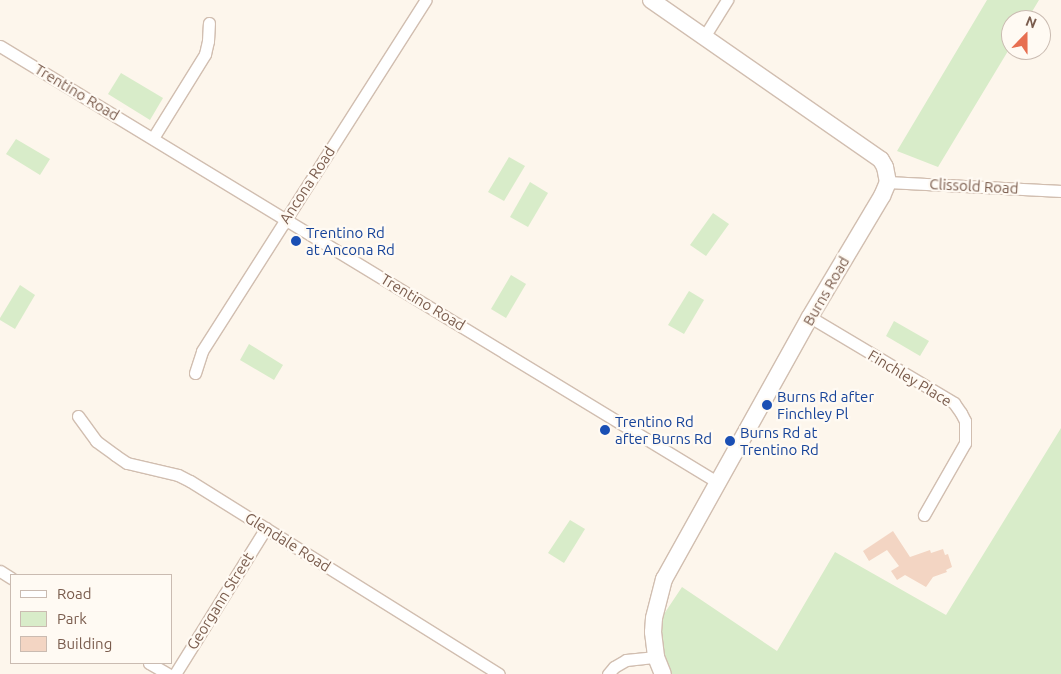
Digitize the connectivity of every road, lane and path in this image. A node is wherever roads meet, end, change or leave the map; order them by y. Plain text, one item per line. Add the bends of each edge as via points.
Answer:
1 (426, 0) edge
2 (651, 0) edge
3 (727, 0) edge
4 (209, 23) dead end
5 (704, 37) junction
6 (0, 46) edge
7 (153, 138) junction
8 (888, 182) junction
9 (1061, 191) edge
10 (286, 218) junction
11 (810, 317) junction
12 (196, 373) dead end
13 (78, 416) dead end
14 (717, 482) junction
15 (924, 515) dead end
16 (266, 528) junction
17 (656, 657) junction
18 (151, 664) edge
19 (168, 674) edge
20 (175, 674) edge
21 (499, 674) edge
22 (608, 674) edge
23 (663, 674) edge

1 - 10 street, Ancona Road
2 - 5 main road
3 - 5 street
4 - 7 street via 205,54
5 - 8 main road via 881,160
6 - 7 street, Trentino Road
7 - 10 street, Trentino Road
8 - 9 street, Clissold Road
8 - 11 main road, Burns Road
10 - 12 street, Ancona Road via 202,351
10 - 14 street, Trentino Road
11 - 14 main road, Burns Road
11 - 15 street, Finchley Place via 954,403 961,412 965,421 965,443
13 - 16 street, Glendale Road via 96,441 121,459 184,478
14 - 17 main road, Burns Road via 664,579 654,618
16 - 20 street, Georgann Street
16 - 21 street, Glendale Road
17 - 22 street via 626,660
17 - 23 main road, Burns Road
18 - 19 street

